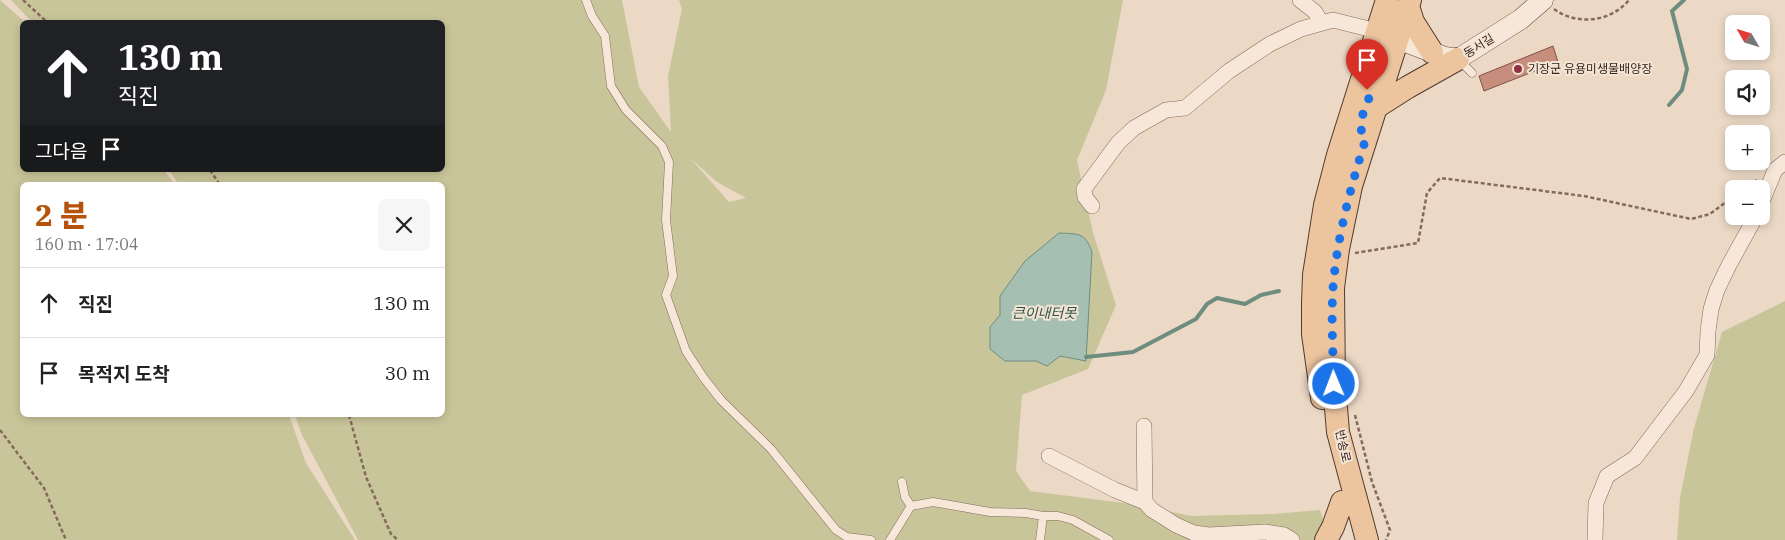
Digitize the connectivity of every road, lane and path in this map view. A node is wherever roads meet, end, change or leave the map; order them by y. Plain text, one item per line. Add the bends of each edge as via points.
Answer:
1 (23, 0) edge
2 (586, 0) edge
3 (1300, 0) edge
4 (1543, 0) edge
5 (1629, 0) edge
6 (1402, 2) edge
7 (45, 20) edge
8 (1321, 22) junction
9 (1387, 35) junction
10 (1432, 52) junction
11 (1465, 66) junction
12 (1359, 91) junction
13 (1375, 108) junction
14 (1366, 138) junction
15 (1785, 162) edge
16 (1770, 180) edge
17 (1725, 203) edge
18 (1092, 206) dead end
19 (1751, 225) edge
20 (1351, 253) dead end
21 (1353, 408) dead end
22 (350, 417) edge
23 (1144, 426) dead end
24 (0, 430) edge
25 (1049, 456) dead end
26 (902, 482) dead end
27 (1144, 502) junction
28 (1342, 502) junction
29 (911, 506) junction
30 (1043, 516) junction
31 (66, 540) edge
32 (398, 540) edge
33 (870, 540) edge
34 (890, 540) edge
35 (1040, 540) edge
36 (1109, 540) edge
37 (1292, 540) edge
38 (1326, 540) edge
39 (1353, 540) edge
40 (1367, 540) edge
41 (1386, 540) edge
42 (1595, 540) edge

1 - 7 path
2 - 33 lane via 605,36 611,86 626,110 662,146 669,162 666,220 673,276 666,295 686,351 722,400 771,449 836,530 847,537
3 - 8 street via 1315,12
4 - 5 path via 1560,13 1592,20 1606,17 1624,7
4 - 11 street, 동서길
6 - 9 main road, 반송로
6 - 10 main road
8 - 9 street via 1333,20
8 - 18 street via 1270,44 1229,71 1186,108 1160,112 1127,134 1084,189 1085,197
9 - 10 street, 동서길
9 - 12 main road, 반송로
9 - 13 main road, 반송로
10 - 11 street, 동서길
11 - 13 main road via 1408,87
12 - 14 main road via 1369,92 1360,126
12 - 28 main road, 반송로 via 1328,186 1314,274 1313,334 1328,438
13 - 14 main road, 반송로
14 - 40 main road, 반송로 via 1351,186 1338,249 1333,288 1333,332 1338,432
15 - 16 street via 1774,170
17 - 20 path via 1710,214 1691,219 1584,196 1440,178 1427,194 1418,243
19 - 42 street via 1717,290 1711,309 1707,355 1686,390 1635,458 1607,476 1596,503
21 - 41 path via 1372,482 1390,530
22 - 32 path via 366,477 391,534
23 - 27 street
24 - 31 path via 44,488
25 - 27 street
26 - 29 lane via 905,498
27 - 37 street via 1176,525 1194,533 1265,532 1284,535
28 - 38 main road
28 - 39 main road, 반송로
29 - 30 lane via 932,502 990,512
29 - 34 lane
30 - 35 lane
30 - 36 lane via 1073,520

